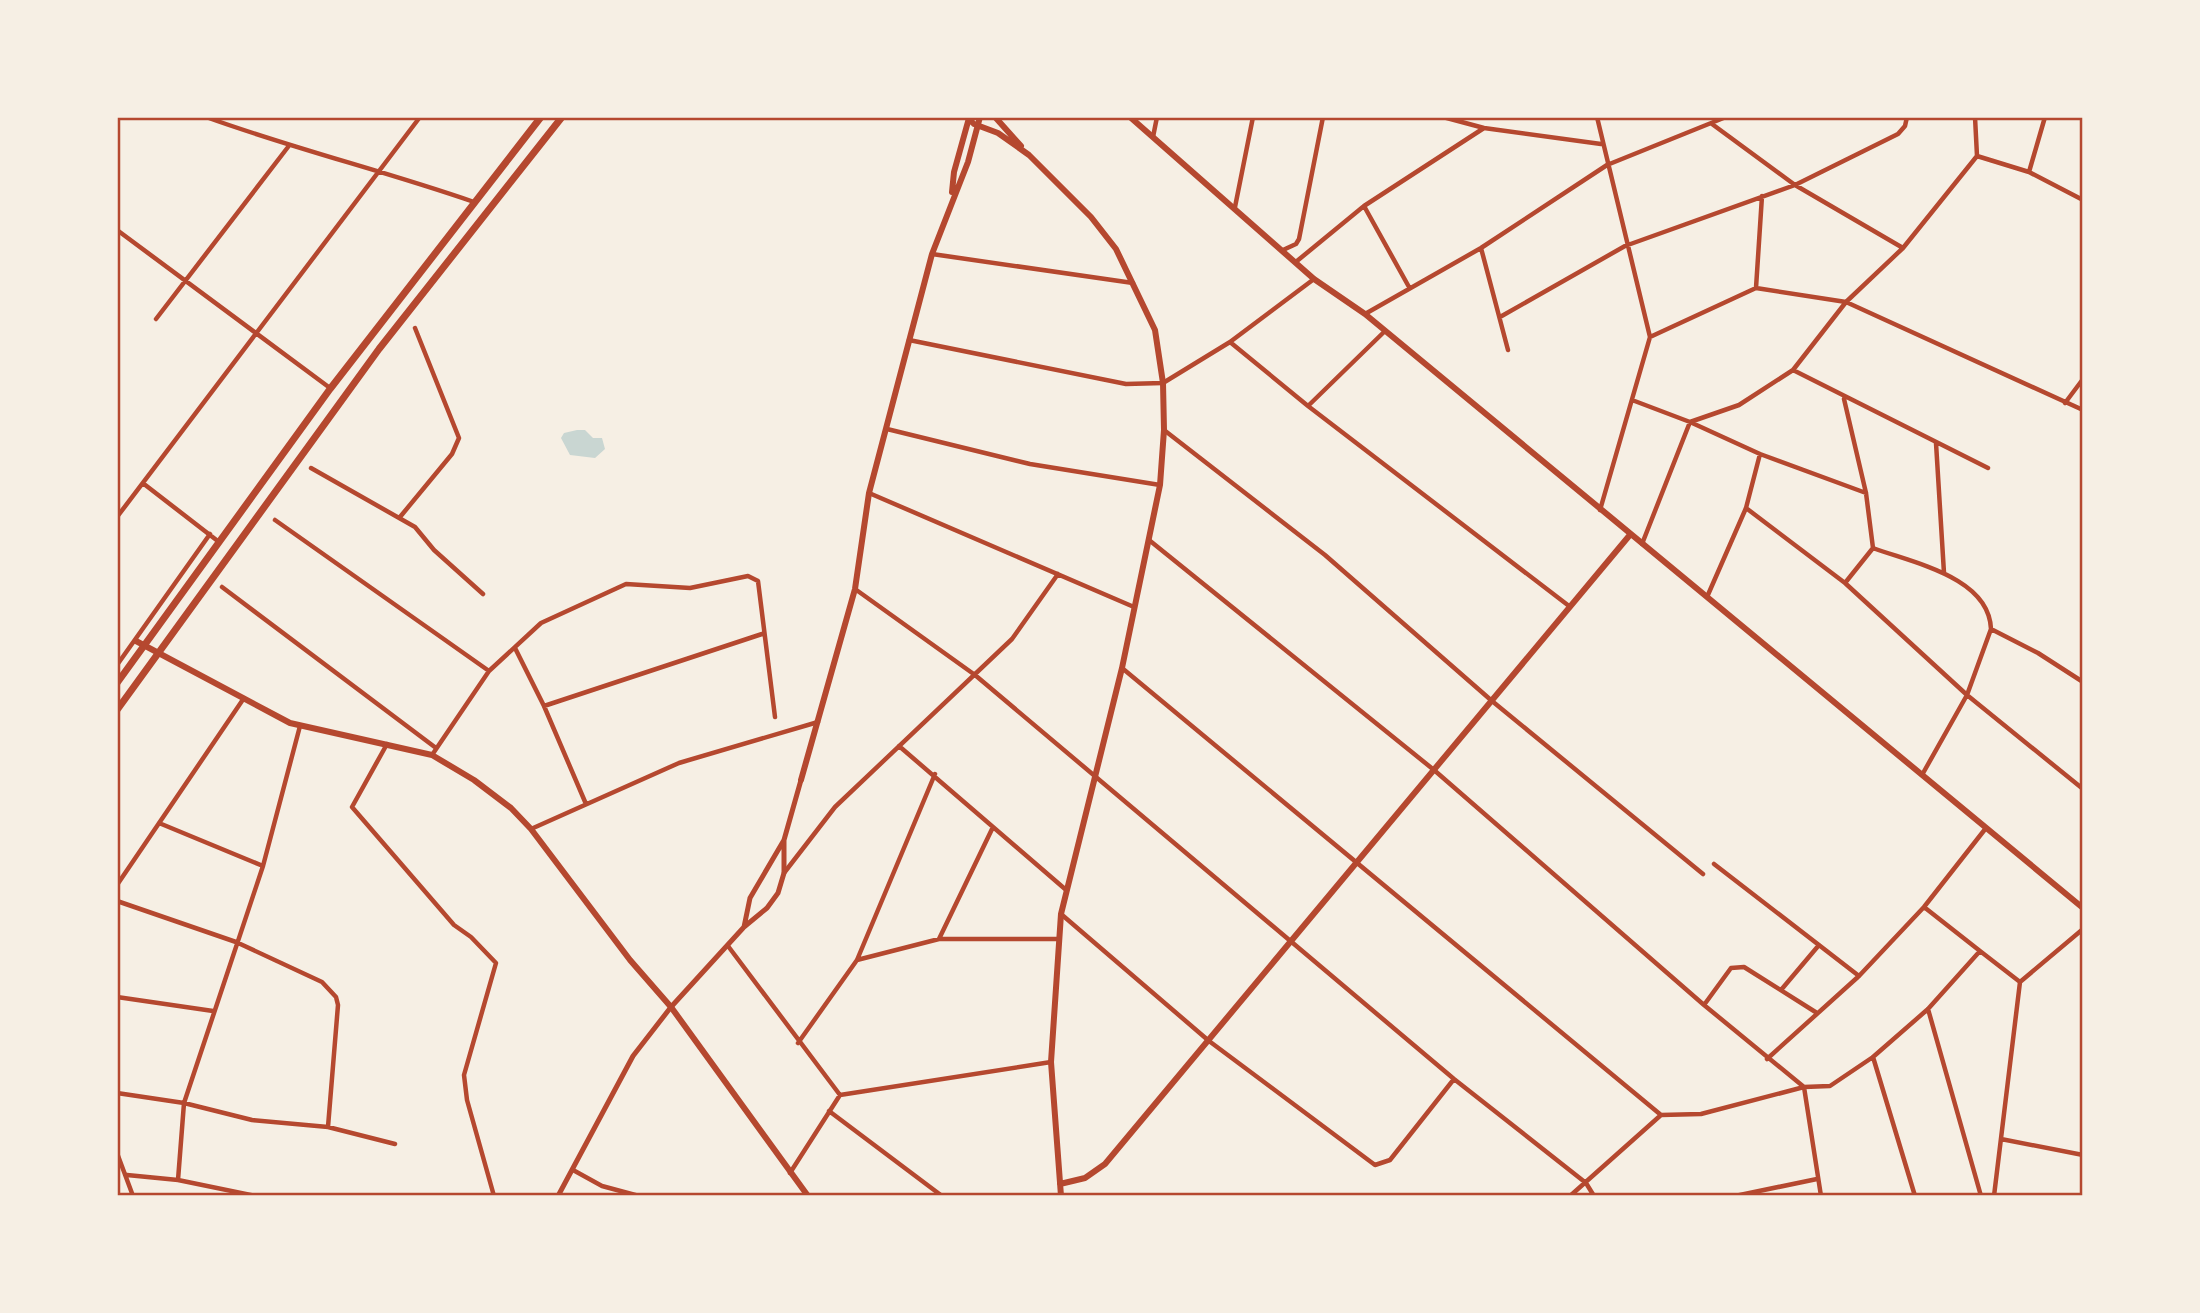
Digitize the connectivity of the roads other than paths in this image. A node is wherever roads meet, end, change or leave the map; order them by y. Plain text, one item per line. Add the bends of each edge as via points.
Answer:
1 (206, 117) edge
2 (420, 117) edge
3 (541, 117) edge
4 (562, 117) edge
5 (995, 117) edge
6 (1130, 117) edge
7 (1157, 117) edge
8 (1253, 117) edge
9 (1322, 117) edge
10 (1443, 117) edge
11 (1597, 117) edge
12 (1714, 117) edge
13 (1726, 117) edge
14 (1907, 117) edge
15 (1975, 117) edge
16 (2045, 117) edge
17 (969, 118) edge
18 (979, 121) edge
19 (1712, 124) junction
20 (1484, 128) junction
21 (1153, 137) junction
22 (1601, 144) junction
23 (288, 147) junction
24 (1029, 155) junction
25 (1977, 156) junction
26 (1606, 165) junction
27 (379, 169) junction
28 (2029, 172) junction
29 (1795, 185) junction
30 (1762, 196) junction
31 (951, 197) junction
32 (2083, 200) edge
33 (474, 202) junction
34 (1364, 206) junction
35 (1235, 207) junction
36 (117, 230) edge
37 (1625, 246) junction
38 (1481, 248) junction
39 (1903, 248) junction
40 (1283, 250) junction
41 (932, 254) junction
42 (1297, 261) junction
43 (1314, 279) junction
44 (186, 281) junction
45 (1134, 283) junction
46 (1409, 287) junction
47 (1756, 288) junction
48 (1846, 302) junction
49 (1365, 314) junction
50 (1500, 317) junction
51 (156, 319) dead end
52 (415, 328) dead end
53 (1385, 331) junction
54 (259, 333) junction
55 (1650, 337) junction
56 (909, 341) junction
57 (1230, 342) junction
58 (1508, 349) dead end
59 (1793, 370) junction
60 (2083, 379) edge
61 (1163, 383) junction
62 (330, 389) junction
63 (1843, 398) junction
64 (1632, 400) junction
65 (2065, 404) junction
66 (1308, 406) junction
67 (2083, 410) edge
68 (1690, 422) junction
69 (887, 429) junction
70 (1164, 430) junction
71 (1936, 443) junction
72 (1760, 454) junction
73 (311, 468) dead end
74 (1988, 468) dead end
75 (144, 484) junction
76 (1160, 485) junction
77 (1866, 493) junction
78 (869, 494) junction
79 (1745, 508) junction
80 (1599, 511) junction
81 (117, 517) edge
82 (400, 517) junction
83 (275, 520) dead end
84 (210, 534) junction
85 (1629, 536) junction
86 (1149, 540) junction
87 (219, 542) junction
88 (1642, 544) junction
89 (1872, 548) junction
90 (1944, 573) junction
91 (1058, 574) junction
92 (1844, 583) junction
93 (222, 587) dead end
94 (855, 589) junction
95 (483, 594) dead end
96 (1707, 597) junction
97 (1569, 606) junction
98 (1134, 607) junction
99 (1992, 629) junction
100 (762, 634) junction
101 (136, 640) junction
102 (145, 645) junction
103 (514, 648) junction
104 (160, 652) junction
105 (117, 665) edge
106 (1122, 668) junction
107 (489, 671) junction
108 (975, 675) junction
109 (2083, 682) edge
110 (117, 683) edge
111 (1967, 695) junction
112 (244, 698) junction
113 (1492, 701) junction
114 (544, 706) junction
115 (117, 710) edge
116 (775, 717) dead end
117 (818, 722) junction
118 (300, 726) junction
119 (388, 743) junction
120 (899, 746) junction
121 (434, 751) junction
122 (1434, 770) junction
123 (935, 774) junction
124 (1922, 776) junction
125 (1095, 779) junction
126 (801, 780) joint
127 (2083, 789) edge
128 (586, 804) junction
129 (159, 823) junction
130 (993, 827) junction
131 (1986, 828) junction
132 (531, 829) junction
133 (784, 840) junction
134 (1357, 863) junction
135 (1714, 864) dead end
136 (262, 866) junction
137 (784, 873) junction
138 (1703, 874) dead end
139 (117, 885) edge
140 (1065, 888) junction
141 (118, 904) edge
142 (1924, 907) junction
143 (2083, 908) edge
144 (1061, 914) junction
145 (744, 927) junction
146 (2083, 929) edge
147 (939, 939) junction
148 (1059, 939) junction
149 (236, 942) junction
150 (1291, 942) junction
151 (728, 946) junction
152 (1819, 946) junction
153 (1980, 951) junction
154 (857, 960) junction
155 (1859, 976) junction
156 (2020, 982) junction
157 (1780, 990) junction
158 (117, 997) edge
159 (1704, 1005) junction
160 (671, 1007) junction
161 (1928, 1009) junction
162 (214, 1011) junction
163 (1817, 1013) junction
164 (1209, 1041) junction
165 (797, 1043) junction
166 (1873, 1057) junction
167 (1768, 1059) junction
168 (1051, 1062) junction
169 (1454, 1079) junction
170 (1804, 1087) junction
171 (117, 1093) edge
172 (839, 1095) junction
173 (184, 1104) junction
174 (829, 1111) junction
175 (1661, 1115) junction
176 (328, 1128) junction
177 (2001, 1139) junction
178 (394, 1144) dead end
179 (117, 1153) edge
180 (2083, 1155) edge
181 (573, 1170) junction
182 (790, 1173) junction
183 (127, 1175) junction
184 (178, 1180) junction
185 (1817, 1180) junction
186 (1586, 1183) junction
187 (1060, 1185) junction
188 (133, 1196) edge
189 (256, 1196) edge
190 (494, 1196) edge
191 (558, 1196) edge
192 (639, 1196) edge
193 (808, 1196) edge
194 (942, 1196) edge
195 (1061, 1196) edge
196 (1570, 1196) edge
197 (1594, 1196) edge
198 (1735, 1196) edge
199 (1821, 1196) edge
200 (1915, 1196) edge
201 (1981, 1196) edge
202 (1994, 1196) edge

1 - 23 street
2 - 27 street
3 - 33 highway
4 - 104 highway via 379,349
5 - 24 main road
6 - 21 main road
7 - 21 street
8 - 35 street
9 - 40 street via 1299,239
10 - 20 street
11 - 22 street
12 - 19 street
13 - 19 street
14 - 29 street via 1898,134
15 - 25 street
16 - 28 street
17 - 18 main road
17 - 31 main road
18 - 24 main road
18 - 31 main road via 968,162
19 - 26 street
19 - 29 street
20 - 22 street
20 - 34 street
21 - 35 main road
22 - 26 street
23 - 27 street
23 - 44 street
24 - 45 main road via 1091,217
25 - 28 street
25 - 39 street
26 - 37 street
26 - 38 street
27 - 33 street
27 - 54 street
28 - 32 street
29 - 30 street
29 - 39 street
30 - 37 street
30 - 47 street
31 - 41 main road
33 - 62 highway
34 - 42 street
34 - 46 street
35 - 40 main road
36 - 44 street
37 - 50 street
37 - 55 street
38 - 46 street
38 - 50 street
39 - 48 street
40 - 42 main road
41 - 45 street
41 - 56 main road
42 - 43 main road
43 - 49 main road
43 - 57 street
44 - 51 street
44 - 54 street
45 - 61 main road via 1155,330
46 - 49 street
47 - 48 street
47 - 55 street
48 - 59 street
48 - 65 street
49 - 53 main road
50 - 58 street
52 - 82 street via 459,438 452,454
53 - 66 street
53 - 80 main road
54 - 62 street
54 - 75 street
55 - 64 street
56 - 61 street via 1126,384
56 - 69 main road
57 - 61 street
57 - 66 street
59 - 63 street
59 - 68 street via 1739,405
60 - 65 street
61 - 70 main road
62 - 87 highway
63 - 71 street
63 - 77 street
64 - 68 street
64 - 80 street
65 - 67 street
66 - 97 street
68 - 72 street
68 - 88 street
69 - 76 street via 1030,464
69 - 78 main road
70 - 76 main road
70 - 113 street via 1325,555
71 - 74 street
71 - 90 street
72 - 77 street
72 - 79 street
73 - 82 street
75 - 81 street
75 - 84 street
76 - 86 main road
77 - 89 street
78 - 91 street
78 - 94 main road
79 - 92 street
79 - 96 street
80 - 85 main road
82 - 95 street
83 - 107 street
84 - 87 street
84 - 101 street
85 - 88 main road
85 - 97 main road
86 - 98 main road
86 - 122 street
87 - 102 highway
88 - 96 main road
89 - 90 street
89 - 92 street
90 - 99 street via 1986,604
91 - 98 street
91 - 108 street via 1012,639
92 - 111 street
93 - 121 street
94 - 108 street
94 - 117 main road
96 - 124 main road
97 - 113 main road
98 - 106 main road
99 - 109 street
99 - 111 street
100 - 103 street via 758,581 748,576 690,588 626,584 541,623
100 - 114 street
100 - 116 street
101 - 102 main road
101 - 105 street
102 - 104 main road
102 - 110 highway
103 - 107 street
103 - 114 street
104 - 112 main road
104 - 115 highway
106 - 125 main road
106 - 134 street
107 - 121 street
108 - 120 street
108 - 125 street
111 - 124 street
111 - 127 street
112 - 118 main road
112 - 129 street
113 - 122 main road
113 - 138 street
114 - 128 street
117 - 126 main road
117 - 128 street via 679,763
118 - 119 main road
118 - 136 street
119 - 121 main road
119 - 190 street via 352,807 454,925 495,963 464,1075
120 - 123 street
120 - 137 street via 835,807
121 - 132 main road via 494,794
122 - 134 main road
122 - 159 street
123 - 130 street
123 - 154 street
124 - 131 main road
125 - 140 main road
125 - 150 street
126 - 133 street
128 - 132 street
129 - 136 street
129 - 139 street
130 - 140 street
130 - 147 street
131 - 142 street
131 - 143 main road
132 - 160 main road
133 - 137 street
133 - 145 street via 750,898
134 - 150 main road
134 - 175 street
135 - 152 street
136 - 149 street
137 - 145 street via 768,908
140 - 144 main road
141 - 149 street
142 - 153 street
142 - 155 street
144 - 148 main road
144 - 164 street
145 - 151 street
146 - 156 street
147 - 148 street
147 - 154 street
148 - 168 main road
149 - 162 street
149 - 176 street via 322,982 336,997
150 - 164 main road
150 - 169 street
151 - 160 street
151 - 165 street
152 - 155 street
152 - 157 street
153 - 156 street
153 - 161 street
154 - 165 street
155 - 163 street
156 - 177 street
157 - 159 street via 1737,966
157 - 163 street
158 - 162 street
159 - 167 street
160 - 181 street via 633,1056
160 - 182 main road
161 - 166 street
161 - 201 street
162 - 173 street
163 - 167 street
164 - 169 street via 1375,1165 1390,1160
164 - 187 main road via 1104,1164 1085,1178
165 - 172 street
166 - 170 street via 1830,1086
166 - 200 street
167 - 170 street
168 - 172 street
168 - 187 main road
169 - 186 street
170 - 175 street via 1701,1114
170 - 185 street
171 - 173 street
172 - 174 street
173 - 176 street via 252,1120
173 - 184 street
174 - 182 street
174 - 194 street
175 - 186 street
176 - 178 street
177 - 180 street
177 - 202 street
179 - 183 street
181 - 191 street
181 - 192 street via 602,1186
182 - 193 main road
183 - 184 street
183 - 188 street
184 - 189 street
185 - 198 street
185 - 199 street
186 - 196 street
186 - 197 street
187 - 195 main road

